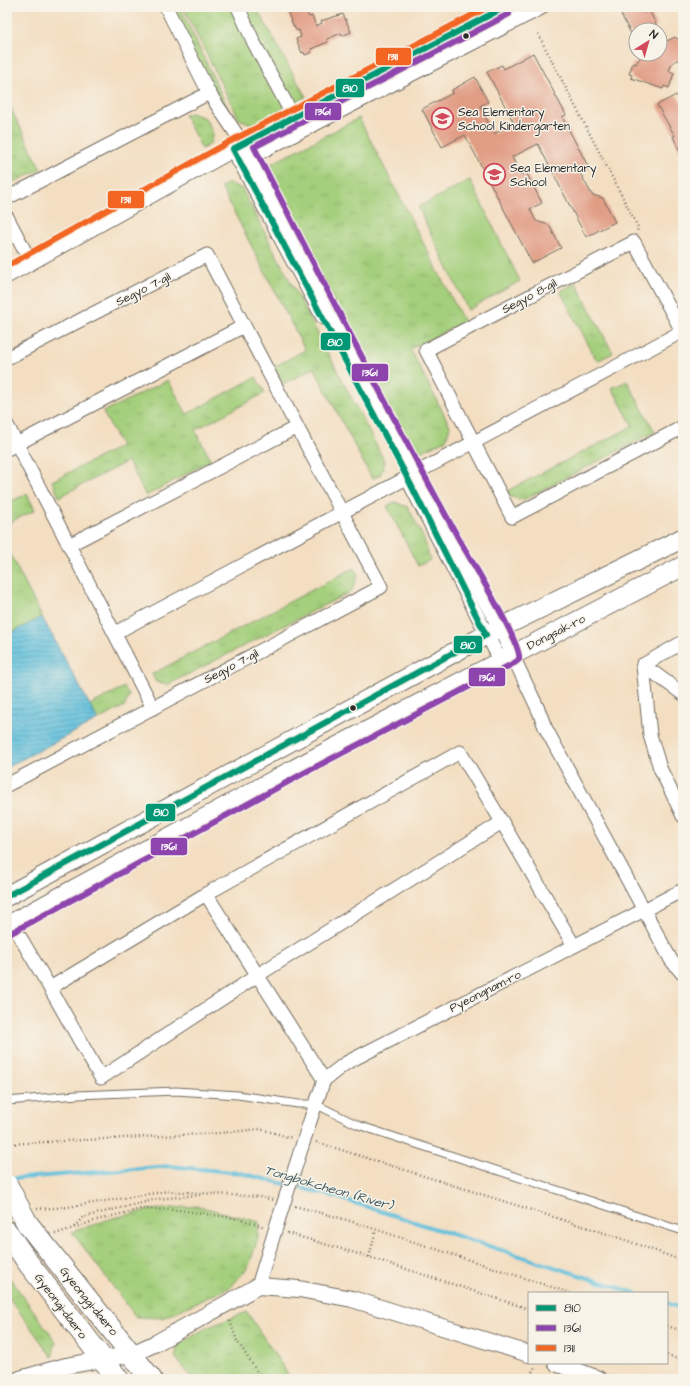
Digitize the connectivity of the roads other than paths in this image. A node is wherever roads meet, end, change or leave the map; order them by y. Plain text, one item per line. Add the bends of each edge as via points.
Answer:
1 (166, 7) edge
2 (238, 7) edge
3 (505, 7) edge
4 (540, 7) edge
5 (209, 93) junction
6 (294, 118) junction
7 (241, 153) junction
8 (7, 198) edge
9 (7, 217) edge
10 (31, 263) junction
11 (7, 275) edge
12 (244, 326) junction
13 (683, 332) edge
14 (7, 358) edge
15 (7, 425) edge
16 (297, 426) junction
17 (683, 427) edge
18 (474, 442) junction
19 (12, 446) edge
20 (411, 476) junction
21 (342, 513) junction
22 (683, 538) edge
23 (69, 545) junction
24 (683, 566) edge
25 (493, 632) junction
26 (115, 633) junction
27 (683, 642) edge
28 (506, 659) junction
29 (643, 665) junction
30 (683, 694) edge
31 (153, 708) junction
32 (7, 785) edge
33 (683, 816) edge
34 (502, 822) junction
35 (683, 890) edge
36 (206, 894) junction
37 (7, 896) edge
38 (645, 910) junction
39 (13, 931) edge
40 (574, 946) junction
41 (683, 974) edge
42 (258, 975) junction
43 (50, 988) junction
44 (324, 1080) junction
45 (7, 1101) edge
46 (314, 1110) junction
47 (7, 1185) edge
48 (683, 1231) edge
49 (7, 1232) edge
50 (258, 1286) junction
51 (132, 1354) junction
52 (528, 1354) edge
53 (102, 1359) junction
54 (559, 1364) edge
55 (27, 1378) edge
56 (118, 1379) edge
57 (150, 1379) edge
58 (598, 1379) edge

1 - 5 street
2 - 6 street
3 - 6 street
4 - 7 street
5 - 7 street
5 - 8 street
6 - 7 street
7 - 10 street
7 - 20 street
9 - 10 street
10 - 11 street
12 - 14 street, Segyo 7-gil via 207,255
12 - 16 street, Segyo 7-gil
12 - 19 street
13 - 18 street
13 - 18 street, Segyo 8-gil via 634,242 426,350
15 - 19 street
16 - 21 street, Segyo 7-gil
16 - 23 street
17 - 18 street, Segyo 8-gil via 512,517
18 - 20 street
19 - 23 street
20 - 21 street
20 - 25 street
21 - 26 street
21 - 31 street, Segyo 7-gil via 381,587
22 - 25 main road
23 - 26 street
24 - 28 main road, Dongsak-ro
25 - 28 street
25 - 37 main road
26 - 31 street
27 - 29 street
28 - 38 street via 538,710
28 - 39 main road, Dongsak-ro via 302,765
29 - 30 street
29 - 33 street via 650,735 660,768
31 - 32 street, Segyo 7-gil
34 - 36 street via 460,752
34 - 40 street
34 - 42 street
35 - 38 street, Pyeongnam-ro
36 - 42 street
36 - 43 street
38 - 40 street, Pyeongnam-ro
38 - 41 street via 671,960
39 - 43 street
40 - 44 street, Pyeongnam-ro via 346,1063
42 - 43 street via 101,1078
42 - 44 street
44 - 46 street
45 - 46 lane via 176,1091 238,1095 298,1104
46 - 48 lane
46 - 50 street, bridge
47 - 51 main road, Gyeonggi-daero, bridge via 27,1223
49 - 53 main road, Gyeongi-daero
50 - 51 street
50 - 52 street via 299,1289 352,1299
51 - 53 street
51 - 57 main road, Gyeonggi-daero
53 - 55 street via 66,1366
53 - 56 main road, Gyeongi-daero
54 - 58 street

